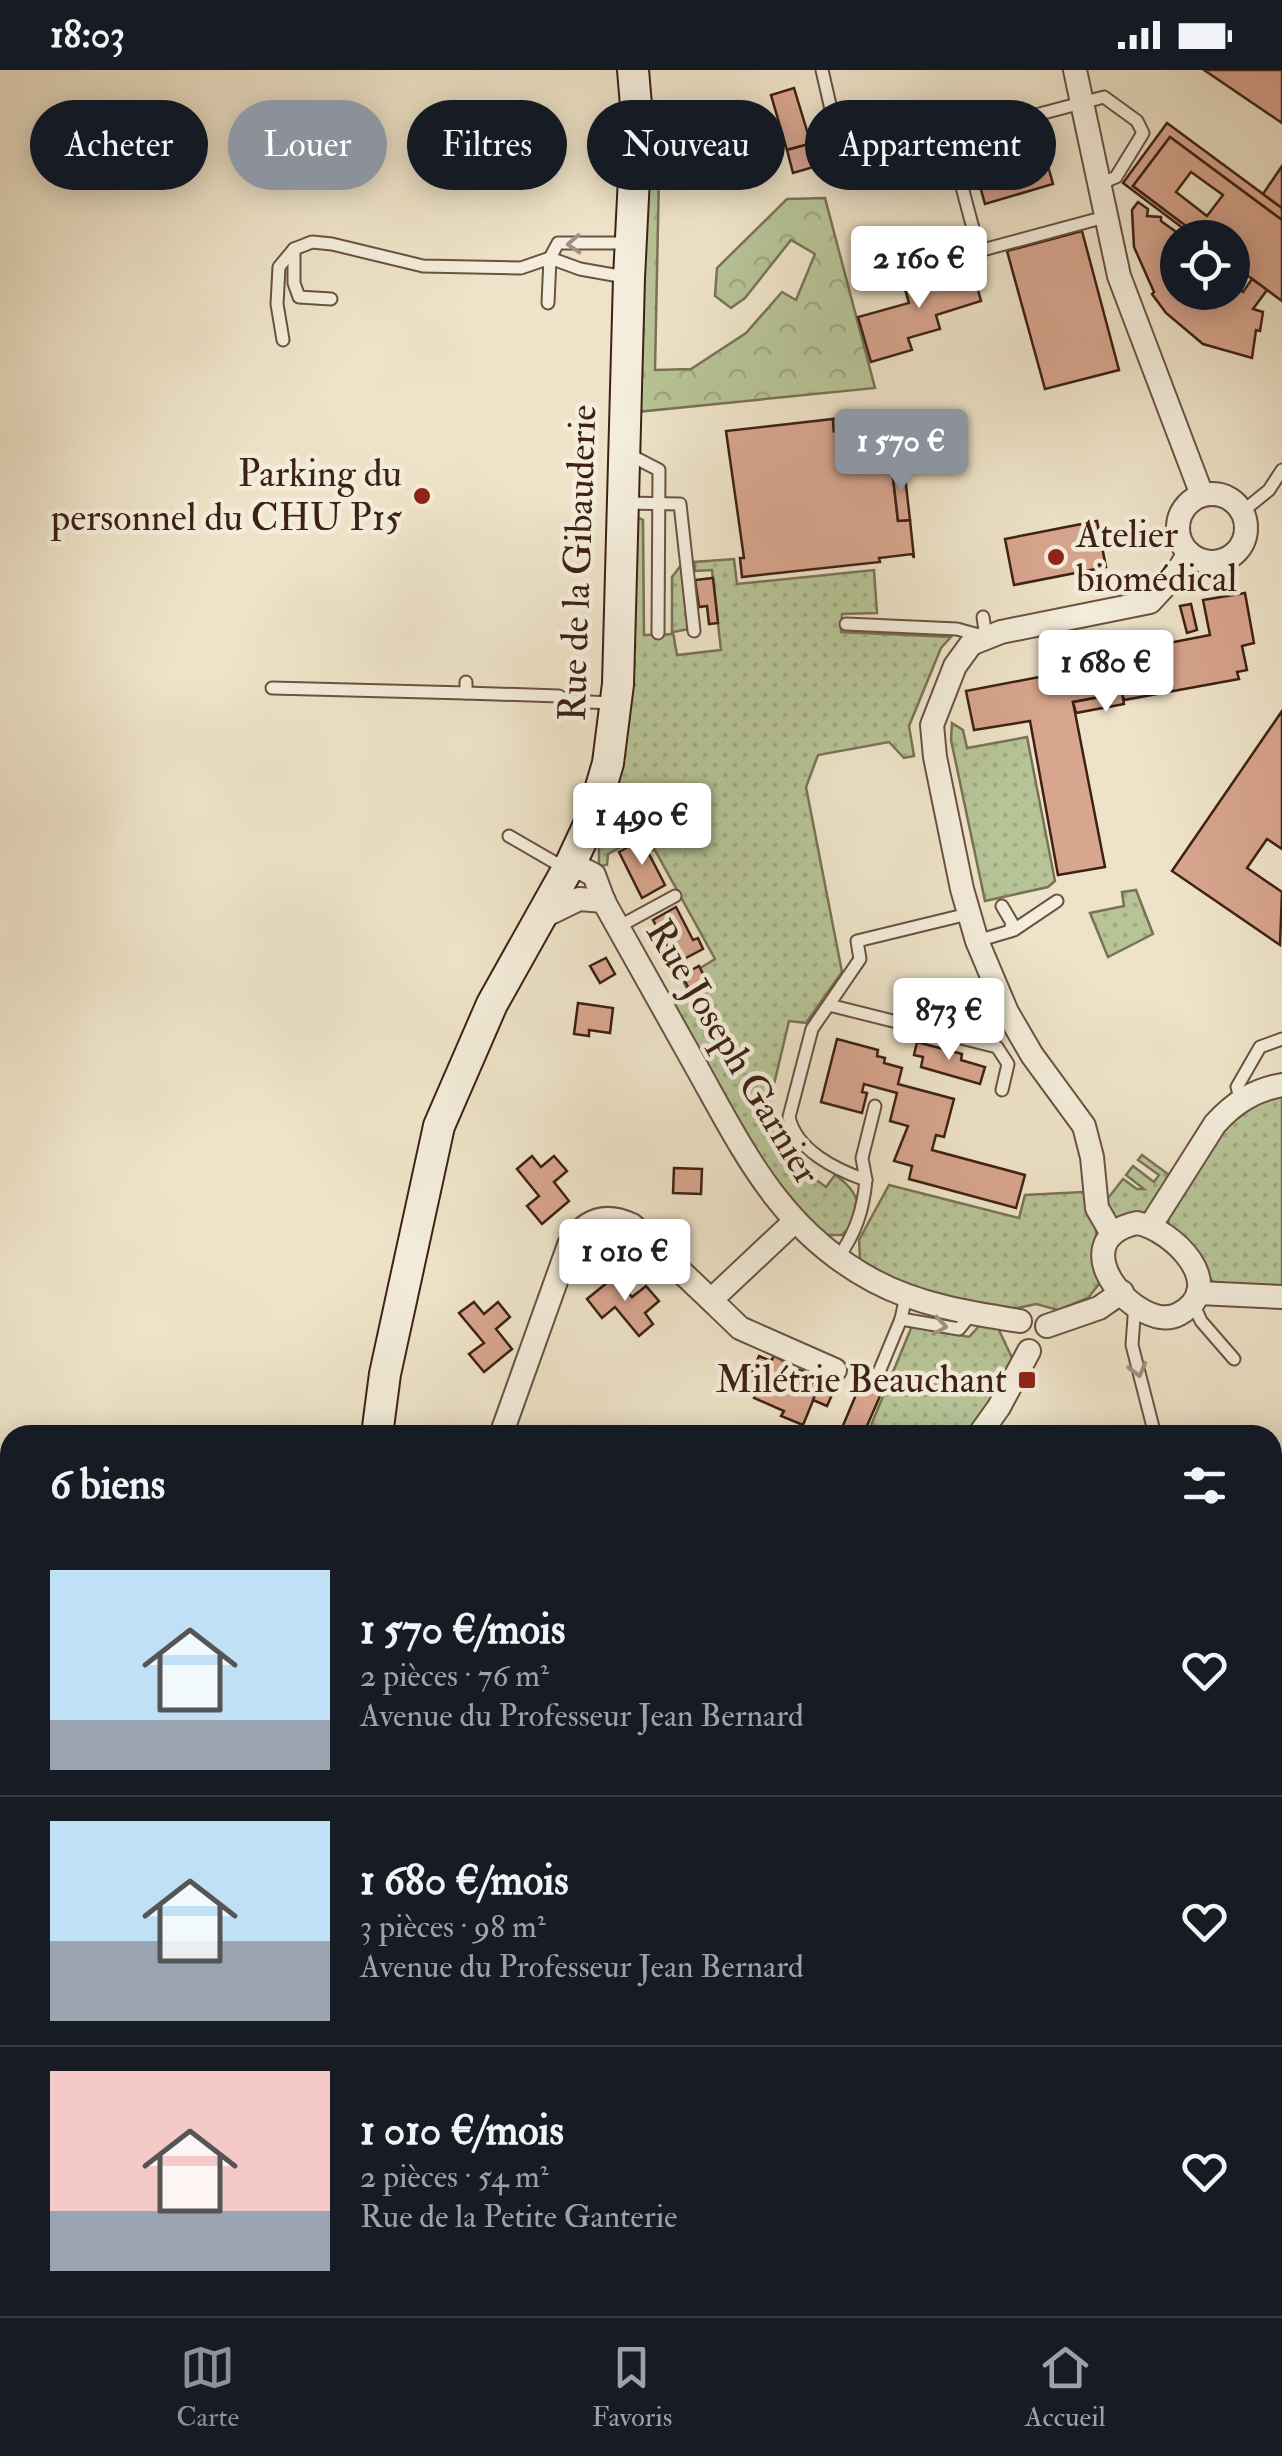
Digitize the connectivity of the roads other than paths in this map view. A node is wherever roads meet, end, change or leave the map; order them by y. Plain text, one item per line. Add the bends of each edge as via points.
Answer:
1 (633, 70) edge
2 (822, 70) edge
3 (1075, 70) edge
4 (830, 100) edge
5 (1083, 103) junction
6 (1098, 184) junction
7 (1105, 217) junction
8 (630, 243) junction
9 (978, 245) junction
10 (294, 248) junction
11 (550, 258) junction
12 (882, 277) dead end
13 (629, 278) junction
14 (332, 299) dead end
15 (548, 303) dead end
16 (283, 340) dead end
17 (624, 452) junction
18 (1282, 470) edge
19 (1202, 494) junction
20 (622, 503) junction
21 (659, 504) junction
22 (1242, 512) junction
23 (1188, 553) junction
24 (846, 624) dead end
25 (984, 627) junction
26 (694, 631) dead end
27 (658, 633) dead end
28 (272, 688) dead end
29 (616, 703) junction
30 (509, 836) dead end
31 (574, 871) junction
32 (675, 896) dead end
33 (604, 901) junction
34 (1057, 902) dead end
35 (1002, 906) dead end
36 (968, 914) junction
37 (539, 919) junction
38 (618, 927) junction
39 (1010, 931) junction
40 (977, 941) junction
41 (830, 1005) junction
42 (1280, 1036) edge
43 (1282, 1085) edge
44 (1002, 1090) dead end
45 (1240, 1100) junction
46 (875, 1106) dead end
47 (866, 1180) junction
48 (794, 1222) junction
49 (1151, 1225) junction
50 (1112, 1234) junction
51 (838, 1258) junction
52 (1282, 1297) edge
53 (1129, 1298) junction
54 (1196, 1298) junction
55 (711, 1300) junction
56 (904, 1308) junction
57 (1020, 1321) dead end
58 (1047, 1326) dead end
59 (1030, 1352) dead end
60 (1234, 1359) dead end
61 (835, 1370) dead end
62 (879, 1372) dead end
63 (377, 1425) edge
64 (505, 1425) edge
65 (985, 1425) edge
66 (1152, 1425) edge

1 - 8 street, Rue de la Gibauderie
2 - 4 lane
3 - 5 street
5 - 6 street
5 - 6 lane via 1104,97 1137,121 1143,134 1116,177
5 - 9 lane via 949,138
6 - 7 street
7 - 9 lane
7 - 19 street via 1138,334
8 -> 11 lane via 565,242
8 - 13 street, Rue de la Gibauderie
9 - 12 lane
10 - 11 lane via 332,244 423,266 521,268
10 - 14 lane via 299,297
10 - 16 lane via 279,267
11 - 13 lane
11 - 15 lane
13 - 17 street, Rue de la Gibauderie
17 - 20 street, Rue de la Gibauderie
17 - 21 lane via 659,470
18 - 22 lane
19 - 22 street via 1230,498
19 - 23 street via 1185,506 1178,524
20 - 21 lane
20 - 29 street, Rue de la Gibauderie
21 - 26 lane via 680,504
21 - 27 lane
22 - 23 street via 1246,532 1229,558 1208,562
23 - 25 street via 1150,602
24 - 25 lane
25 - 36 street via 962,654 932,725
28 - 29 lane via 512,690 559,694 566,702
29 - 31 street, Rue de la Gibauderie via 608,763
30 - 31 lane
31 - 33 street
31 - 37 street, Rue de la Gibauderie
32 - 38 lane
33 - 37 street via 566,902
33 - 38 street, Rue Joseph Garnier
34 - 39 lane
35 - 39 lane
36 - 40 street
36 - 41 lane via 857,941 860,959
37 - 63 street, Rue de la Gibauderie via 492,1004 439,1126
38 - 48 street, Rue Joseph Garnier via 757,1176
39 - 40 lane
40 - 50 street via 1007,1012 1084,1126 1096,1208
41 - 44 lane via 998,1046 1008,1064
41 - 47 lane via 812,1029 789,1117 801,1142
42 - 45 lane via 1260,1048 1239,1081
43 - 45 street
45 - 49 street via 1215,1124
46 - 47 lane via 862,1158
47 - 51 lane via 864,1210
48 - 51 street, Rue Joseph Garnier
48 - 55 street
49 - 50 street via 1122,1226
49 - 54 street via 1198,1269
50 - 53 street via 1104,1271
51 - 56 street, Rue Joseph Garnier
52 - 54 street
53 - 54 street via 1161,1318 1183,1312
53 - 58 street
53 -> 66 lane via 1132,1345
54 - 60 lane via 1200,1320
55 - 61 street via 740,1328
55 - 64 street via 632,1225 604,1217 588,1223 569,1245
56 - 57 street, Rue Joseph Garnier
56 - 62 lane
59 - 65 street

